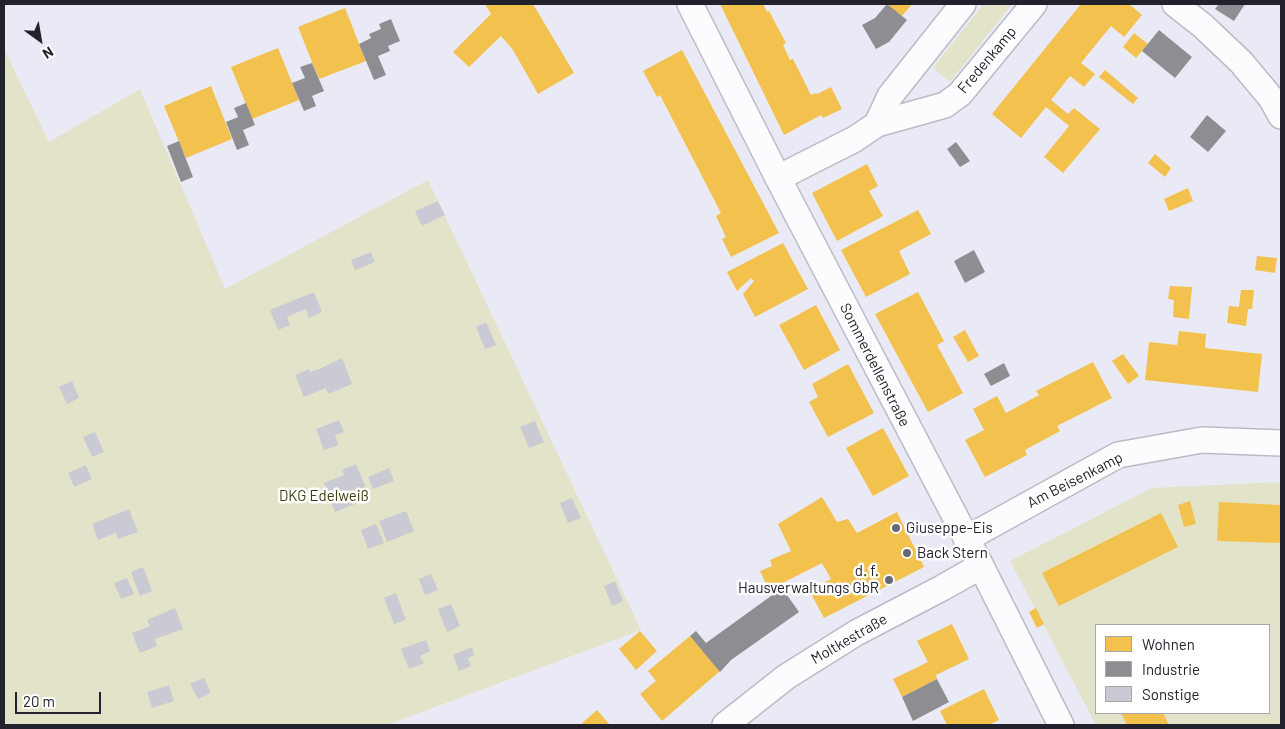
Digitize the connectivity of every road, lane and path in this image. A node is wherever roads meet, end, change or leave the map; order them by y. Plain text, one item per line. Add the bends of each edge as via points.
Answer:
1 (690, 4) edge
2 (963, 4) edge
3 (1034, 4) edge
4 (1175, 4) edge
5 (1281, 116) edge
6 (877, 124) junction
7 (778, 178) junction
8 (1281, 443) edge
9 (966, 539) junction
10 (981, 566) junction
11 (725, 725) edge
12 (1061, 725) edge

1 - 7 street, Sommerdellenstraße
2 - 6 street via 890,96
3 - 6 street, Fredenkamp via 960,94 945,105
4 - 5 street via 1241,62 1271,98
6 - 7 street, Fredenkamp via 855,139
7 - 9 street, Sommerdellenstraße
8 - 9 street, Am Beisenkamp via 1202,440 1118,455
9 - 10 street, Sommerdellenstraße
10 - 11 street, Moltkestraße via 856,633 786,677
10 - 12 street, Sommerdellenstraße

